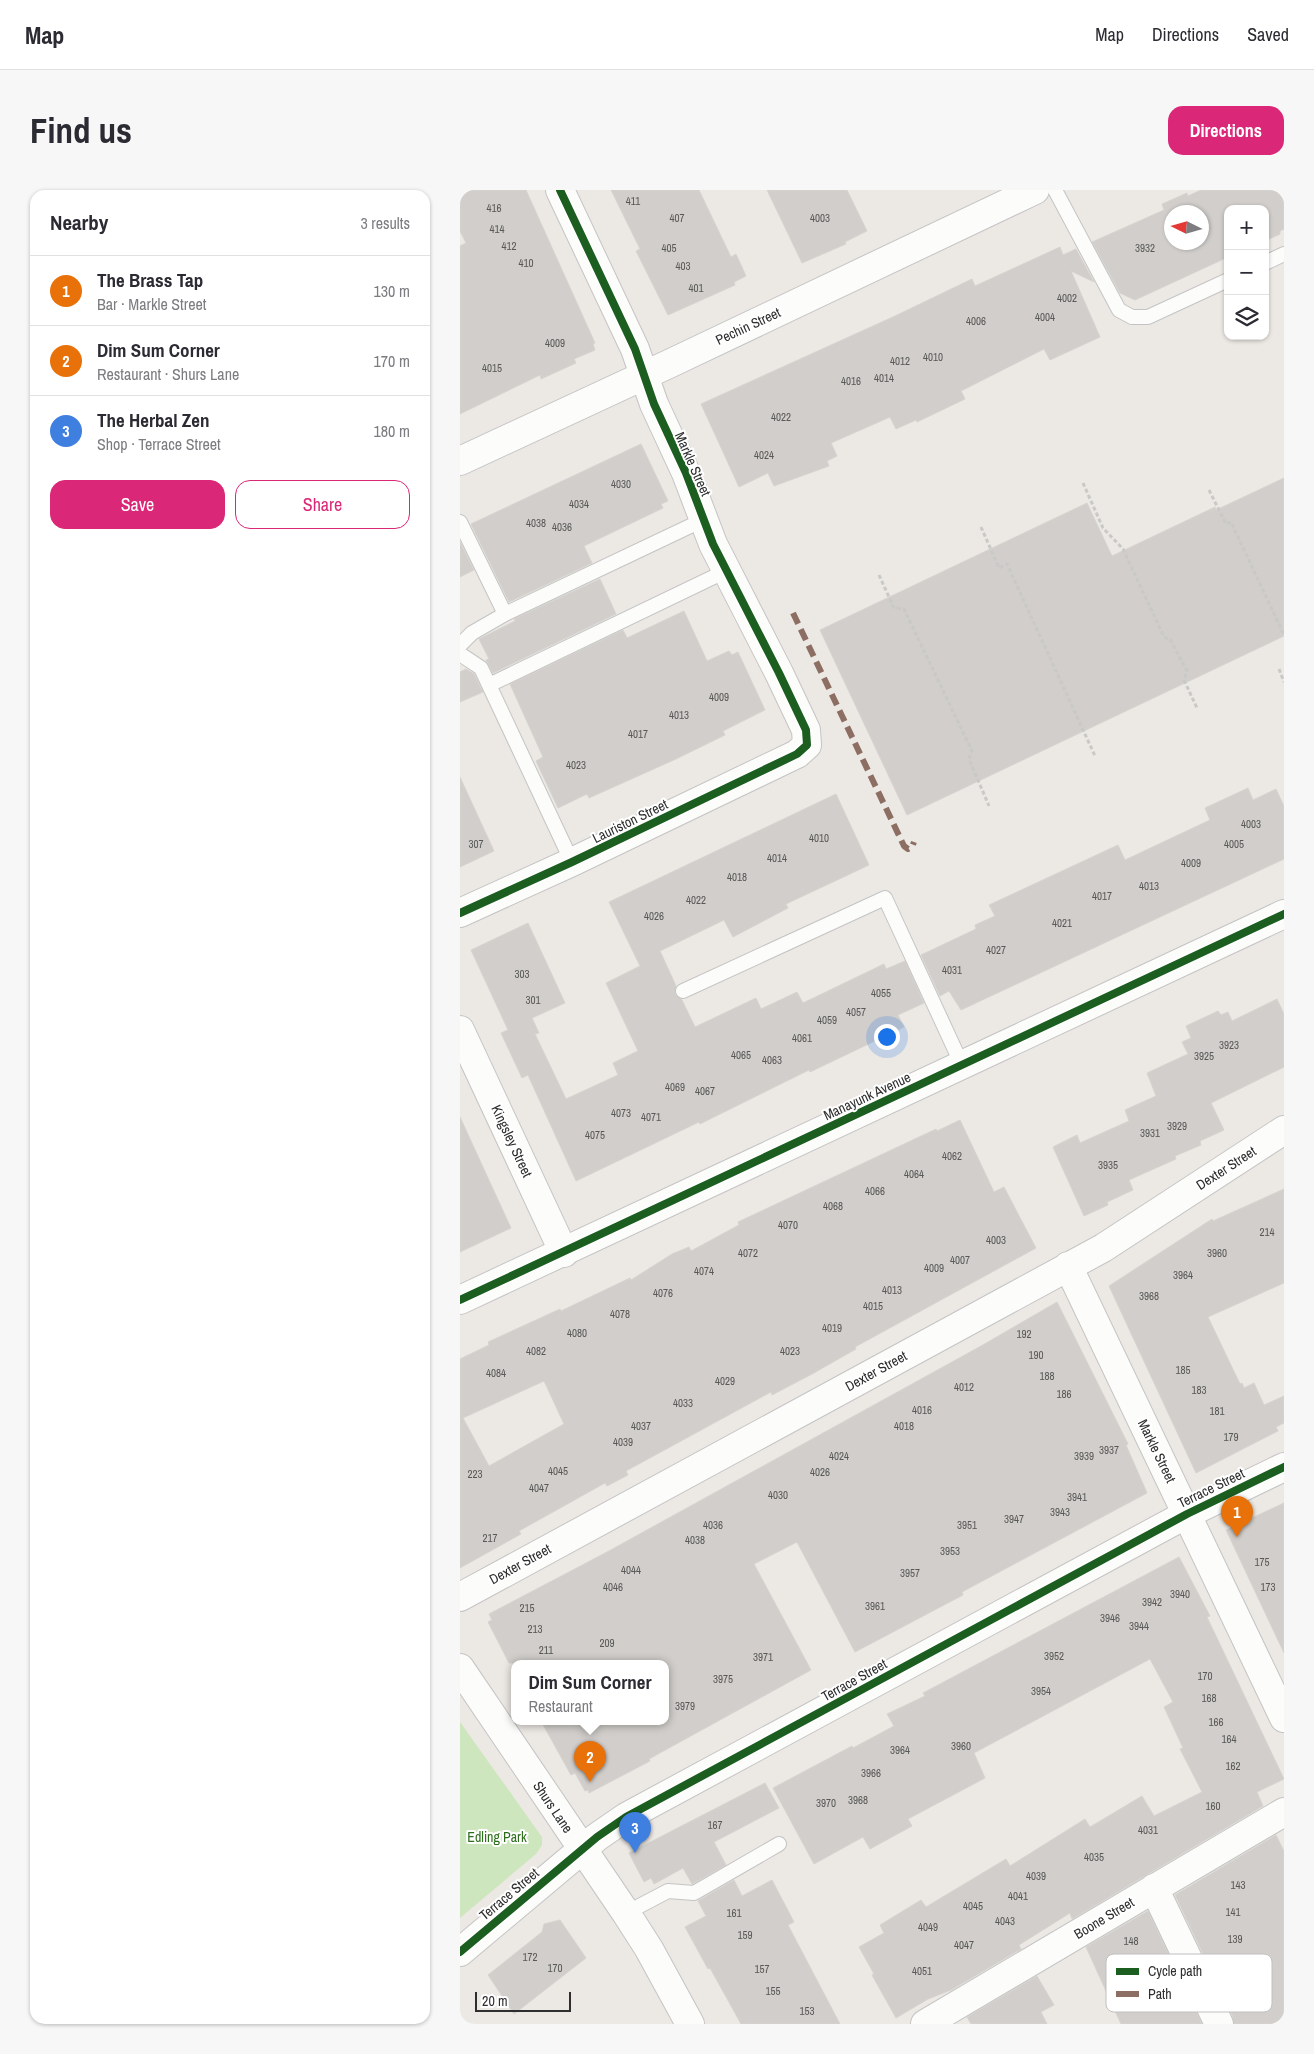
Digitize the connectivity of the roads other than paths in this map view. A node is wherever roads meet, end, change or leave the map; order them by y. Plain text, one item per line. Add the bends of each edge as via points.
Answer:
1 (560, 190) edge
2 (1035, 190) edge
3 (1055, 190) edge
4 (1284, 254) edge
5 (1269, 260) edge
6 (1224, 282) edge
7 (644, 376) junction
8 (460, 461) edge
9 (703, 520) junction
10 (460, 522) edge
11 (726, 571) junction
12 (505, 614) junction
13 (460, 645) edge
14 (460, 654) edge
15 (489, 685) junction
16 (807, 745) joint
17 (572, 862) junction
18 (460, 913) edge
19 (1284, 914) edge
20 (683, 991) dead end
21 (460, 1030) edge
22 (962, 1065) junction
23 (1284, 1130) edge
24 (564, 1253) junction
25 (1068, 1266) junction
26 (460, 1300) edge
27 (1284, 1467) edge
28 (1187, 1514) junction
29 (460, 1597) edge
30 (460, 1668) edge
31 (1284, 1718) edge
32 (1284, 1812) edge
33 (779, 1844) dead end
34 (582, 1850) junction
35 (1154, 1888) junction
36 (626, 1913) junction
37 (460, 1952) edge
38 (1186, 1954) edge
39 (1213, 2012) edge
40 (940, 2020) edge
41 (690, 2024) edge
42 (1219, 2024) edge

1 - 7 street, Markle Street via 635,349
2 - 7 street, Pechin Street
3 - 6 lane via 1119,310 1132,317 1148,317
4 - 5 lane
7 - 8 street, Pechin Street
7 - 9 street, Markle Street
9 - 11 street, Markle Street
9 - 12 lane
10 - 12 lane
11 - 15 lane
11 - 16 street, Markle Street via 806,730
12 - 13 lane via 472,633
14 - 15 lane via 481,668
15 - 17 lane
16 - 17 street, Lauriston Street via 797,754
17 - 18 street, Lauriston Street
19 - 22 street, Manayunk Avenue
20 - 22 lane via 885,898
21 - 24 street, Kingsley Street
22 - 24 street, Manayunk Avenue
23 - 25 street, Dexter Street via 1103,1248
24 - 26 street, Manayunk Avenue
25 - 28 street, Markle Street
25 - 29 street, Dexter Street
27 - 28 street, Terrace Street
28 - 31 street, Markle Street
28 - 34 street, Terrace Street via 626,1817
30 - 34 street, Shurs Lane
32 - 35 street, Boone Street
33 - 36 lane via 694,1893 668,1891
34 - 36 street, Shurs Lane
34 - 37 street, Terrace Street
35 - 38 street
35 - 40 street, Boone Street
36 - 41 street, Shurs Lane
39 - 42 street

